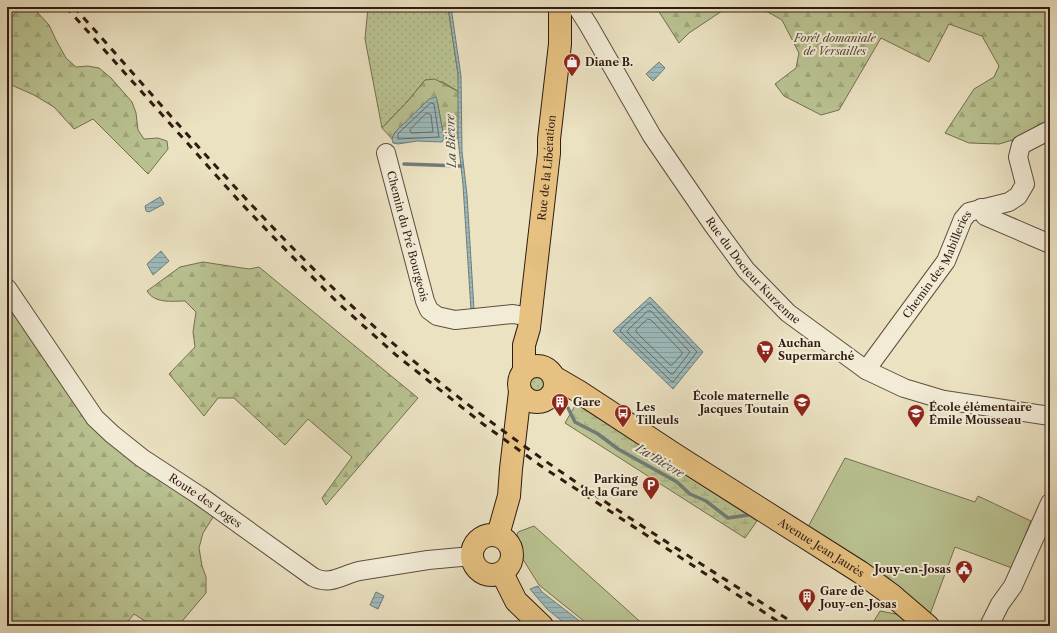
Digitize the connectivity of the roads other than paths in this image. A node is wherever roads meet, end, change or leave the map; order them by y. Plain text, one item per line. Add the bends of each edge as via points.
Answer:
1 (560, 7) edge
2 (576, 7) edge
3 (1050, 132) edge
4 (386, 153) dead end
5 (981, 208) junction
6 (1050, 244) edge
7 (7, 288) edge
8 (529, 322) junction
9 (866, 370) junction
10 (538, 384) junction
11 (1050, 416) edge
12 (1050, 503) edge
13 (498, 535) junction
14 (472, 556) junction
15 (502, 573) junction
16 (542, 626) edge
17 (928, 626) edge
18 (989, 626) edge

1 - 8 main road, Rue de la Libération via 561,30 548,139 549,153
2 - 9 street, Rue du Docteur Kurzenne via 652,136 746,270 788,313
3 - 5 street, Chemin des Mabilleries via 1021,145 1018,157 1025,184 1018,196 1009,202
4 - 8 street, Chemin du Pré Bourgeois via 429,310 438,316 455,320 513,314
5 - 6 street via 985,216
5 - 9 street, Chemin des Mabilleries via 969,212 963,219 946,261
7 - 14 street, Route des Loges via 95,418 106,429 142,458 200,496 312,577 331,581 359,571
8 - 10 main road, Rue de la Libération via 524,345
9 - 11 street, Rue du Docteur Kurzenne via 904,388 944,400
10 - 13 main road, Rue de la Libération via 515,440 509,496
10 - 17 main road, Avenue Jean Jaurès via 589,398 657,442 681,450 718,475 730,490 873,581
12 - 18 street via 1012,586
13 - 14 main road via 487,535 478,540 474,544
13 - 15 main road via 507,540 513,555 510,566
14 - 15 main road via 479,571 490,575
15 - 16 main road via 516,601

